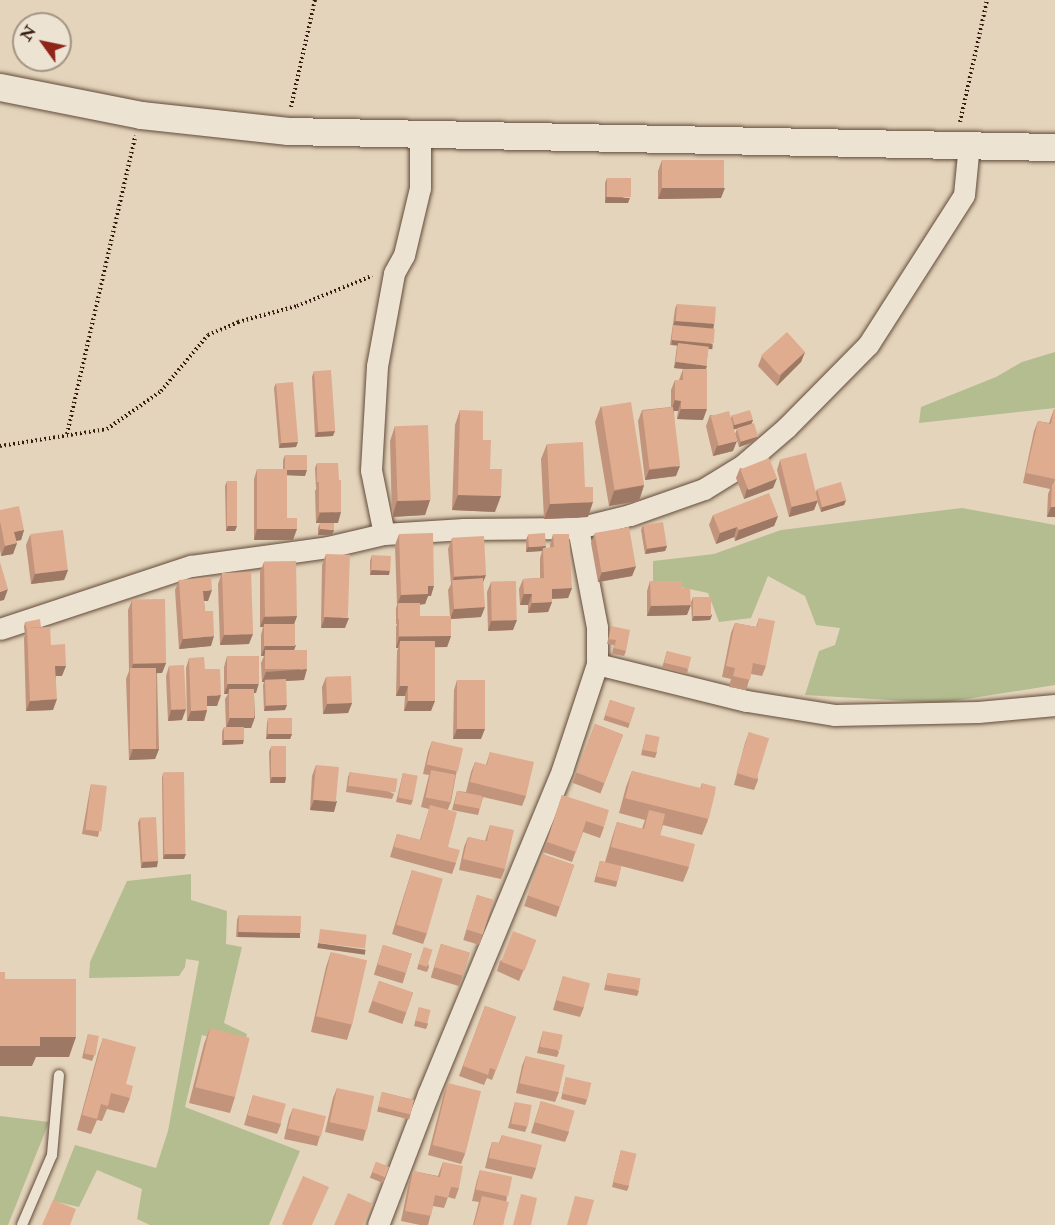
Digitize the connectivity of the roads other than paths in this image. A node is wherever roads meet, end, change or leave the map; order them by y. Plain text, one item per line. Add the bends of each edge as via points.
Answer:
1 (0, 87) edge
2 (420, 133) junction
3 (962, 144) junction
4 (1055, 147) edge
5 (578, 528) junction
6 (384, 534) junction
7 (0, 629) edge
8 (597, 664) junction
9 (1055, 705) edge
10 (59, 1075) dead end
11 (22, 1225) edge
12 (378, 1225) edge

1 - 2 street via 141,115 288,131
2 - 3 street
2 - 6 street via 420,188 404,255 394,273 377,366 371,470
3 - 4 street
3 - 5 street via 964,195 868,345 837,379 743,465 704,489 652,509
5 - 6 street
5 - 8 street via 597,627
6 - 7 street via 328,547 191,566
8 - 9 street via 747,701 834,715 978,712
8 - 12 street via 562,770
10 - 11 lane via 52,1155

